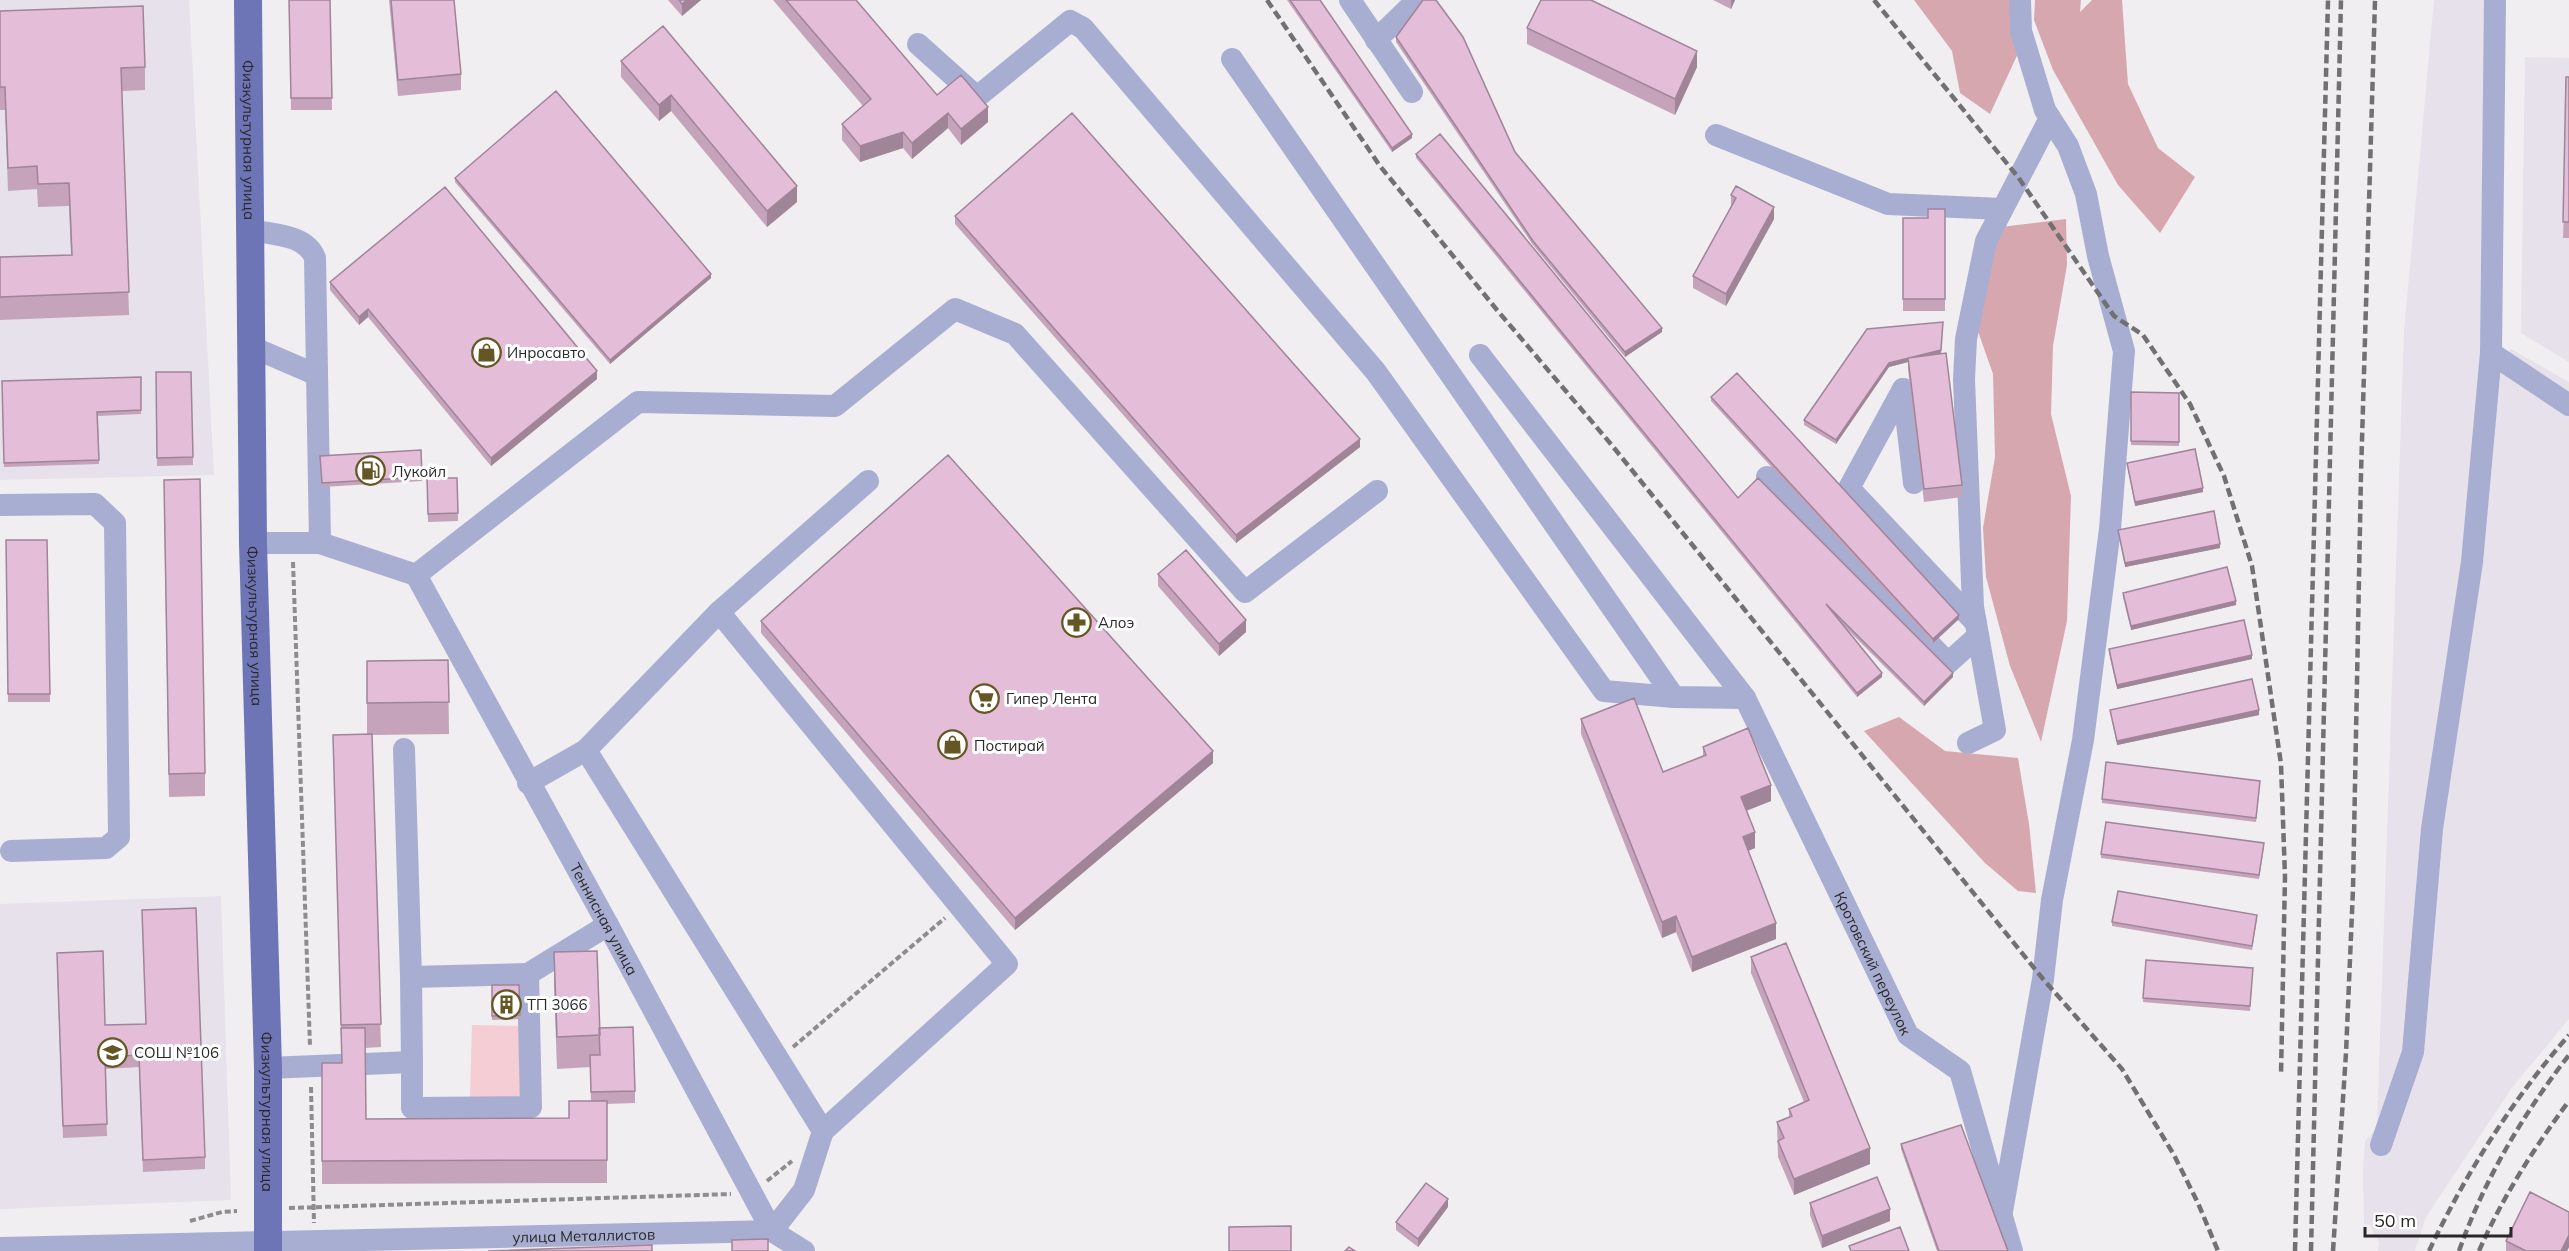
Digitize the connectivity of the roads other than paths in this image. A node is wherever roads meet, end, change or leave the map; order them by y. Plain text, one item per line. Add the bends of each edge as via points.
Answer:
1 (248, 0) edge
2 (1350, 0) edge
3 (2020, 0) edge
4 (2495, 0) edge
5 (1415, 2) dead end
6 (1376, 40) junction
7 (918, 44) dead end
8 (1232, 59) dead end
9 (1412, 92) dead end
10 (2050, 118) junction
11 (1716, 135) dead end
12 (2002, 209) junction
13 (251, 230) junction
14 (252, 347) junction
15 (2491, 353) junction
16 (1480, 355) dead end
17 (317, 375) junction
18 (2569, 405) edge
19 (1767, 477) dead end
20 (868, 481) dead end
21 (1914, 483) dead end
22 (1377, 491) dead end
23 (0, 505) edge
24 (253, 543) junction
25 (320, 543) junction
26 (416, 575) junction
27 (719, 612) junction
28 (1977, 630) junction
29 (1674, 697) junction
30 (1745, 698) junction
31 (1968, 743) dead end
32 (404, 749) dead end
33 (586, 750) junction
34 (528, 783) junction
35 (10, 851) dead end
36 (608, 925) junction
37 (528, 974) junction
38 (411, 977) junction
39 (412, 1062) junction
40 (268, 1068) junction
41 (823, 1131) junction
42 (2381, 1145) dead end
43 (2001, 1217) junction
44 (772, 1231) junction
45 (652, 1243) edge
46 (394, 1245) edge
47 (268, 1247) edge
48 (0, 1248) edge
49 (61, 1249) edge
50 (804, 1251) edge
51 (2012, 1251) edge

1 - 13 main road, Физкультурная улица
2 - 6 street
3 - 10 street via 2021,31
4 - 15 street
5 - 6 street
6 - 9 street
7 - 29 street via 977,97 1070,21 1083,28 1376,372 1604,691
8 - 29 street
10 - 12 street
10 - 43 street via 2068,146 2086,194 2124,351 2110,529 2083,740 2052,900 2043,979
11 - 12 street via 1888,204
12 - 28 street via 1986,241 1966,339 1964,379
13 - 14 main road, Физкультурная улица
13 - 17 street via 302,241 311,248 315,258
14 - 17 street
14 - 24 main road, Физкультурная улица
15 - 18 street
15 - 42 street via 2472,562 2432,829 2413,1052
16 - 30 street, Кротовский переулок
17 - 25 street
19 - 28 street via 1948,663
20 - 27 street
21 - 28 street via 1903,389 1849,488
22 - 26 street via 1245,592 1015,334 955,309 835,406 638,402
23 - 35 street via 95,504 116,523 119,837 106,848
24 - 25 street
24 - 40 main road, Физкультурная улица
25 - 26 street
26 - 34 street, Теннисная улица
27 - 33 street
27 - 41 street via 1007,964
28 - 31 street via 1995,730
29 - 30 street
30 - 43 street, Кротовский переулок via 1908,1035 1960,1071
32 - 38 street
33 - 34 street
33 - 41 street
34 - 36 street, Теннисная улица
36 - 37 street
36 - 44 street, Теннисная улица
37 - 38 street
37 - 39 street via 531,1107 412,1108
38 - 39 street
39 - 40 street
40 - 47 main road, Физкультурная улица
41 - 44 street via 804,1190
43 - 51 street, Кротовский переулок
44 - 45 street, улица Металлистов
44 - 50 street, Теннисная улица
45 - 46 street, улица Металлистов
46 - 47 street, улица Металлистов via 314,1241
47 - 49 street, улица Металлистов
48 - 49 street, улица Металлистов

